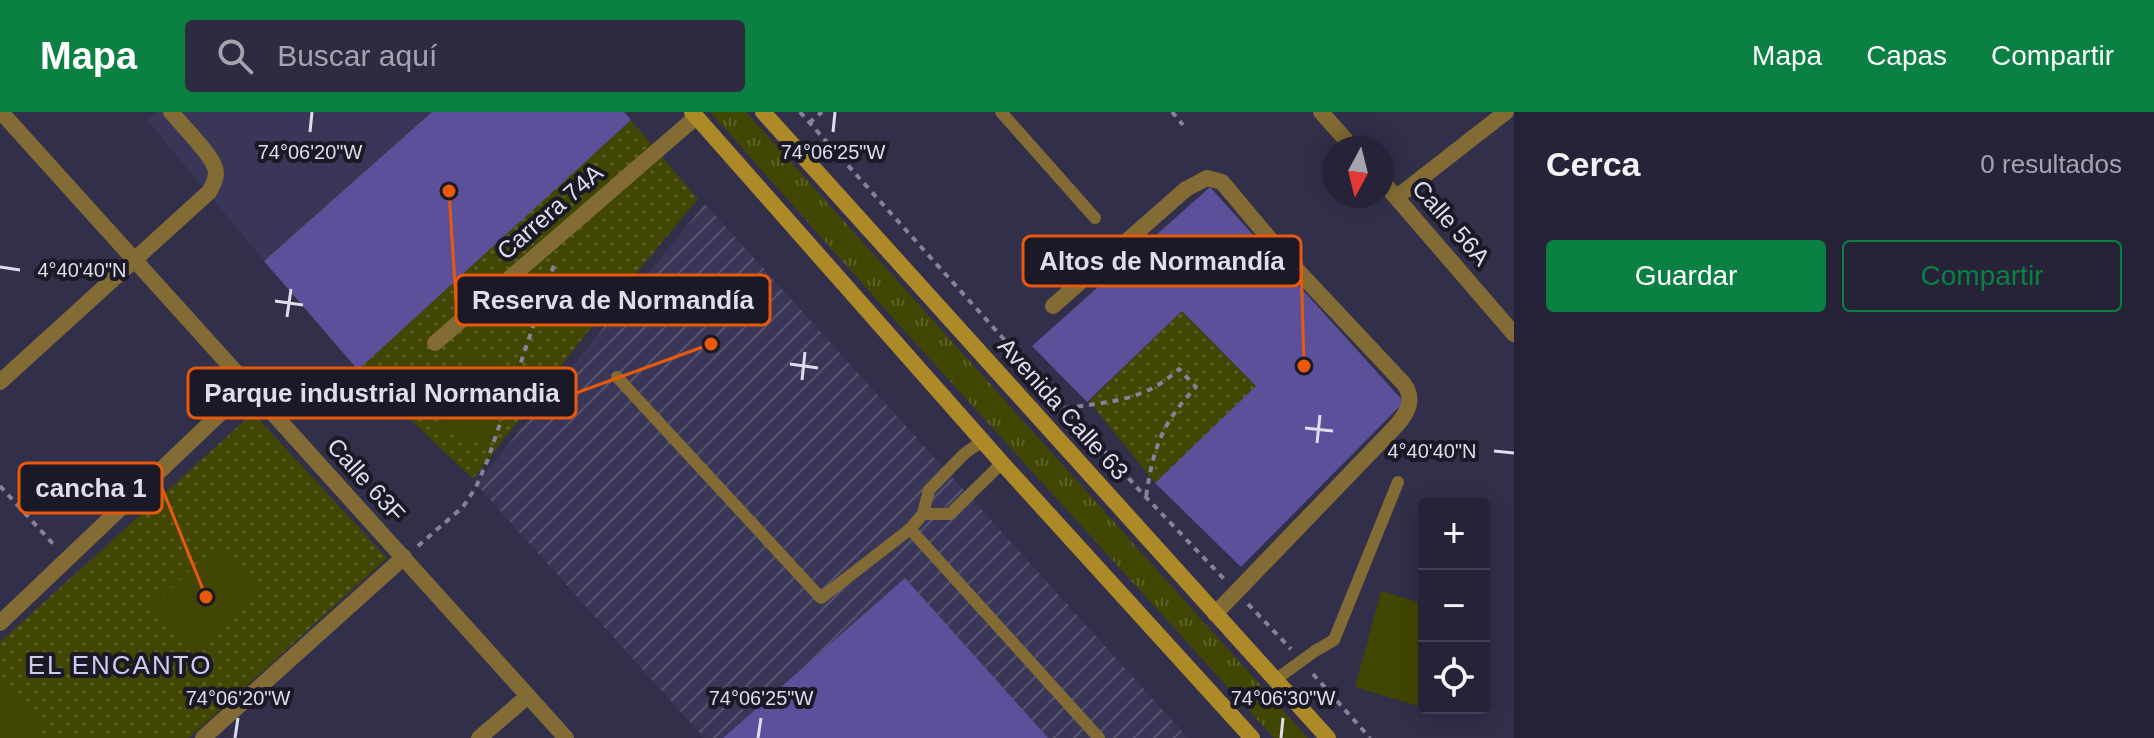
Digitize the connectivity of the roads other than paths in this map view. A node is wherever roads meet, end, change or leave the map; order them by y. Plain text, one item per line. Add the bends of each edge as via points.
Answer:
1 (171, 112) edge
2 (763, 112) edge
3 (1001, 112) edge
4 (1321, 112) edge
5 (1506, 112) edge
6 (694, 114) edge
7 (4, 122) edge
8 (1342, 136) edge
9 (1394, 194) edge
10 (1397, 197) junction
11 (1095, 218) dead end
12 (135, 259) junction
13 (1053, 306) dead end
14 (1514, 334) edge
15 (435, 343) dead end
16 (617, 377) dead end
17 (0, 382) edge
18 (249, 386) junction
19 (982, 441) junction
20 (1002, 463) junction
21 (1398, 482) dead end
22 (923, 514) junction
23 (910, 529) junction
24 (404, 557) junction
25 (1215, 614) junction
26 (0, 623) edge
27 (1275, 680) junction
28 (528, 696) junction
29 (203, 738) edge
30 (479, 738) edge
31 (566, 738) edge
32 (1099, 738) edge
33 (1252, 738) edge
34 (1328, 738) edge

1 - 12 street via 216,168 215,182
2 - 25 main road, Avenida Calle 63
3 - 11 lane
4 - 8 street
5 - 10 street
6 - 15 street, Carrera 74A
6 - 19 main road
7 - 12 street, Calle 63F
9 - 10 street, Calle 56A
10 - 14 street, Calle 56A
12 - 17 street
12 - 18 street, Calle 63F
13 - 25 street via 1186,189 1207,178 1222,182 1410,393 1406,415
16 - 23 lane via 821,598
18 - 24 street, Calle 63F
18 - 26 street
19 - 20 main road
19 - 22 lane via 929,490
20 - 22 lane via 950,514
20 - 33 main road
21 - 27 lane via 1334,640
22 - 23 lane
23 - 32 lane
24 - 28 street, Calle 63F
24 - 29 street
25 - 27 main road, Avenida Calle 63
27 - 34 main road, Avenida Calle 63
28 - 30 street
28 - 31 street, Calle 63F

